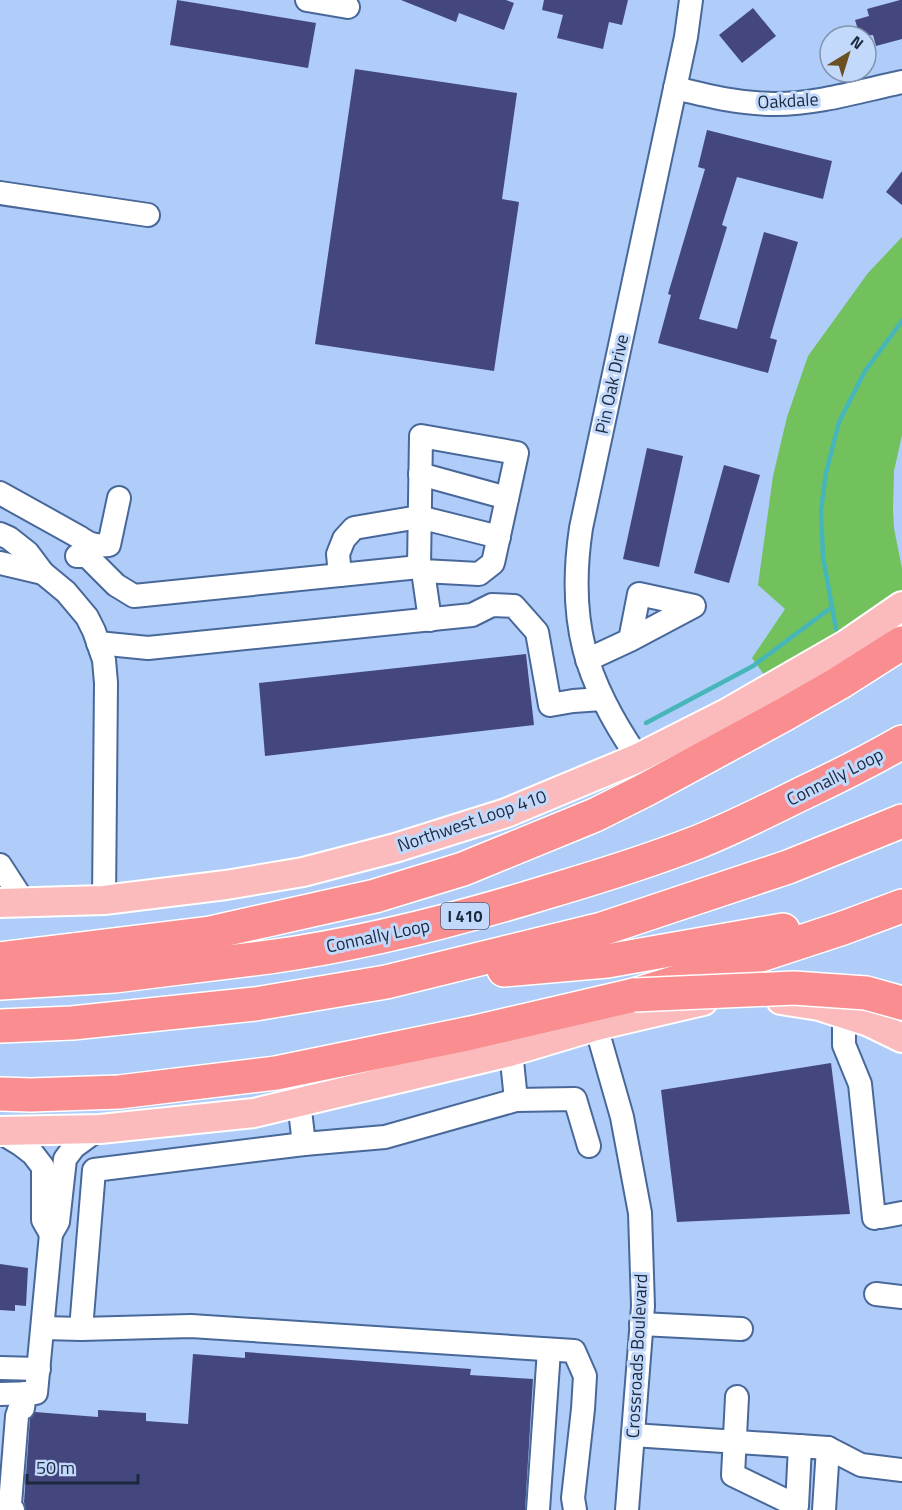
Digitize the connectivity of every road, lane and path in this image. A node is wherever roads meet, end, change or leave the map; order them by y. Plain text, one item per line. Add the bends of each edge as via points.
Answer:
1 (307, 0) edge
2 (691, 0) edge
3 (348, 8) edge
4 (902, 82) edge
5 (675, 88) junction
6 (2, 193) edge
7 (148, 215) dead end
8 (420, 474) junction
9 (0, 493) edge
10 (119, 498) dead end
11 (507, 498) junction
12 (419, 517) junction
13 (0, 534) edge
14 (499, 537) junction
15 (83, 550) junction
16 (0, 563) edge
17 (421, 569) junction
18 (340, 575) junction
19 (50, 578) junction
20 (902, 606) edge
21 (430, 620) junction
22 (630, 640) dead end
23 (99, 643) junction
24 (902, 643) edge
25 (902, 653) edge
26 (587, 660) junction
27 (839, 683) junction
28 (602, 699) junction
29 (902, 742) edge
30 (638, 758) junction
31 (902, 821) edge
32 (0, 865) edge
33 (104, 900) junction
34 (12, 903) edge
35 (902, 904) edge
36 (902, 925) edge
37 (0, 959) edge
38 (386, 982) junction
39 (0, 983) edge
40 (634, 995) junction
41 (902, 1004) edge
42 (844, 1014) junction
43 (0, 1026) edge
44 (596, 1026) junction
45 (902, 1038) edge
46 (511, 1051) junction
47 (0, 1094) edge
48 (516, 1100) junction
49 (299, 1102) junction
50 (100, 1129) junction
51 (0, 1131) edge
52 (304, 1144) junction
53 (589, 1146) dead end
54 (886, 1216) edge
55 (51, 1234) junction
56 (876, 1294) dead end
57 (902, 1298) edge
58 (641, 1324) junction
59 (43, 1328) junction
60 (81, 1329) junction
61 (741, 1329) dead end
62 (549, 1350) junction
63 (0, 1368) edge
64 (39, 1369) junction
65 (25, 1393) junction
66 (0, 1394) edge
67 (737, 1397) dead end
68 (633, 1435) junction
69 (735, 1442) junction
70 (800, 1446) junction
71 (828, 1448) junction
72 (902, 1470) edge
73 (797, 1508) edge
74 (13, 1510) edge
75 (538, 1510) edge
76 (575, 1510) edge
77 (627, 1510) edge
78 (824, 1510) edge

1 - 3 street
2 - 5 street, Pin Oak Drive
4 - 5 street, Oakdale via 803,103 775,104 719,99
5 - 26 street, Pin Oak Drive via 581,528 577,612
6 - 7 street
8 - 11 street
8 - 11 street via 421,436 518,453
8 - 12 street
9 - 15 street via 79,537
10 - 15 street via 109,545
11 - 14 street
12 - 14 street
12 - 17 street
12 - 18 street via 354,528 338,554
13 - 19 street via 28,553
14 - 17 street via 493,563 479,574
15 - 18 street via 116,585 134,596
15 - 19 street
16 - 19 street
17 - 18 street
17 - 21 street
19 - 23 street via 87,617
20 - 30 main road, Northwest Loop 410 via 792,676
21 - 23 street via 148,648
21 - 28 street via 472,615 492,605 514,606 537,632 550,705
22 - 26 street
23 - 33 street via 106,683
24 - 27 highway
25 - 27 highway
26 - 28 street, Pin Oak Drive
27 - 37 highway via 596,815 463,869 375,896 210,933
28 - 30 street, Pin Oak Drive
29 - 39 highway, Connally Loop / I 410 via 698,842 514,903 420,928 291,954 114,976
30 - 33 main road, Northwest Loop 410 via 506,813 395,848 303,872
31 - 38 highway, I 410 via 788,867 602,929
32 - 34 street
33 - 34 main road, Northwest Loop 410
35 - 38 highway via 794,928 607,960
35 - 40 highway, bridge via 883,914
36 - 44 highway via 828,955
38 - 43 highway, I 410 via 244,1006
40 - 41 highway, bridge via 794,988 866,993
40 - 47 highway via 276,1073 119,1092
42 - 44 main road via 765,998 704,1001
42 - 45 main road
42 - 54 street via 844,1045 860,1084
44 - 46 main road
44 - 58 street, Crossroads Boulevard via 622,1117 640,1213
46 - 48 street
46 - 49 main road
48 - 52 street via 385,1137
48 - 53 street via 575,1099
49 - 50 main road via 254,1113
49 - 52 street
50 - 51 main road
50 - 55 street via 74,1147 66,1159 58,1222
51 - 55 street via 33,1154 43,1167 43,1220
52 - 60 street via 94,1170
55 - 59 street
56 - 57 street
58 - 61 street
58 - 68 street, Crossroads Boulevard
59 - 60 street
59 - 64 street
60 - 62 street via 191,1326
62 - 75 street
62 - 76 street via 574,1351 585,1376
63 - 64 street
64 - 65 street via 36,1393
65 - 66 street
65 - 74 street via 17,1416 10,1504
67 - 69 street
68 - 69 street
68 - 77 street, Crossroads Boulevard
69 - 70 street
69 - 73 street via 733,1475
70 - 71 street
70 - 73 street
71 - 72 street via 861,1465
71 - 78 street

